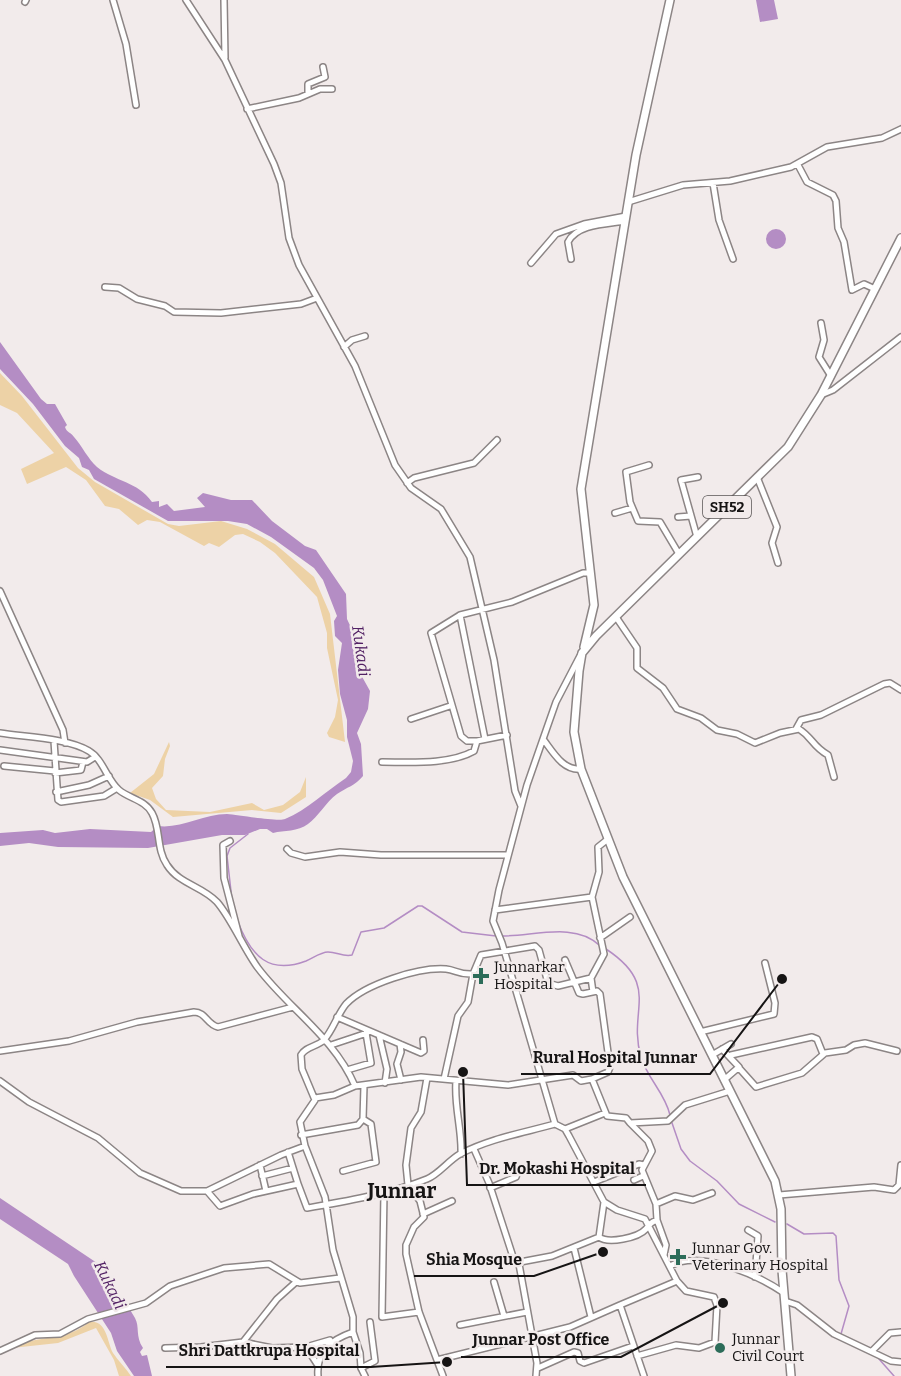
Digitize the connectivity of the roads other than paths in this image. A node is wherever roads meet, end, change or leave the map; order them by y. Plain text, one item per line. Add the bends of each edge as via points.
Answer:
1 (113, 0) edge
2 (186, 0) edge
3 (224, 0) edge
4 (670, 0) edge
5 (225, 60) junction
6 (323, 67) dead end
7 (332, 89) dead end
8 (308, 93) junction
9 (136, 105) dead end
10 (247, 109) junction
11 (901, 129) edge
12 (798, 165) junction
13 (713, 183) junction
14 (628, 202) junction
15 (625, 218) junction
16 (901, 238) edge
17 (571, 259) dead end
18 (733, 259) dead end
19 (531, 263) dead end
20 (105, 287) dead end
21 (875, 289) junction
22 (316, 298) junction
23 (821, 323) dead end
24 (365, 336) dead end
25 (901, 337) edge
26 (344, 347) junction
27 (831, 376) junction
28 (821, 395) junction
29 (497, 440) dead end
30 (649, 465) dead end
31 (698, 477) dead end
32 (757, 477) junction
33 (407, 483) junction
34 (632, 508) junction
35 (615, 513) dead end
36 (691, 516) junction
37 (678, 518) dead end
38 (697, 537) junction
39 (679, 554) junction
40 (778, 563) dead end
41 (590, 573) junction
42 (0, 591) edge
43 (482, 609) junction
44 (460, 615) junction
45 (616, 618) junction
46 (582, 653) junction
47 (901, 690) edge
48 (450, 706) junction
49 (411, 719) dead end
50 (796, 729) junction
51 (0, 733) edge
52 (507, 735) junction
53 (485, 739) junction
54 (543, 740) junction
55 (54, 741) junction
56 (477, 741) junction
57 (65, 743) junction
58 (0, 750) edge
59 (95, 757) junction
60 (54, 758) junction
61 (83, 762) junction
62 (382, 762) dead end
63 (4, 766) dead end
64 (581, 769) junction
65 (55, 772) junction
66 (109, 776) junction
67 (834, 777) dead end
68 (117, 788) junction
69 (56, 792) junction
70 (521, 806) junction
71 (608, 840) junction
72 (230, 841) dead end
73 (287, 849) dead end
74 (508, 855) junction
75 (592, 897) junction
76 (495, 910) junction
77 (630, 917) dead end
78 (600, 938) junction
79 (242, 943) junction
80 (505, 952) junction
81 (565, 960) dead end
82 (765, 963) dead end
83 (473, 974) junction
84 (591, 978) junction
85 (574, 983) junction
86 (593, 992) junction
87 (292, 1007) junction
88 (337, 1017) junction
89 (373, 1031) junction
90 (700, 1032) junction
91 (366, 1033) junction
92 (379, 1035) junction
93 (326, 1038) junction
94 (423, 1040) dead end
95 (400, 1044) junction
96 (731, 1044) dead end
97 (332, 1046) junction
98 (722, 1049) junction
99 (0, 1051) edge
100 (897, 1051) dead end
101 (823, 1054) junction
102 (712, 1055) junction
103 (730, 1055) junction
104 (739, 1068) junction
105 (347, 1070) junction
106 (427, 1078) junction
107 (592, 1078) junction
108 (444, 1079) junction
109 (401, 1080) junction
110 (542, 1080) junction
111 (724, 1080) junction
112 (0, 1081) edge
113 (456, 1081) junction
114 (385, 1083) junction
115 (355, 1086) junction
116 (364, 1086) junction
117 (730, 1091) junction
118 (315, 1098) junction
119 (605, 1113) junction
120 (363, 1119) junction
121 (630, 1123) junction
122 (555, 1124) junction
123 (565, 1129) junction
124 (302, 1135) junction
125 (305, 1146) junction
126 (474, 1149) junction
127 (288, 1152) junction
128 (461, 1154) junction
129 (260, 1165) junction
130 (644, 1165) junction
131 (901, 1165) edge
132 (528, 1166) dead end
133 (293, 1168) junction
134 (343, 1171) dead end
135 (262, 1176) junction
136 (643, 1176) junction
137 (634, 1180) dead end
138 (594, 1182) junction
139 (298, 1184) junction
140 (408, 1185) junction
141 (490, 1188) junction
142 (207, 1191) junction
143 (266, 1191) junction
144 (384, 1192) junction
145 (712, 1193) dead end
146 (779, 1195) junction
147 (452, 1201) dead end
148 (604, 1202) junction
149 (326, 1204) junction
150 (656, 1204) junction
151 (423, 1214) junction
152 (657, 1220) junction
153 (647, 1226) junction
154 (748, 1230) dead end
155 (598, 1237) junction
156 (574, 1248) junction
157 (664, 1255) junction
158 (519, 1264) junction
159 (670, 1266) junction
160 (755, 1277) junction
161 (340, 1278) junction
162 (677, 1281) junction
163 (296, 1282) junction
164 (494, 1282) dead end
165 (784, 1293) junction
166 (785, 1301) junction
167 (620, 1305) junction
168 (420, 1312) junction
169 (527, 1312) junction
170 (504, 1316) junction
171 (591, 1317) junction
172 (370, 1322) dead end
173 (460, 1325) dead end
174 (353, 1332) junction
175 (901, 1332) edge
176 (532, 1337) junction
177 (334, 1338) junction
178 (243, 1342) junction
179 (374, 1346) junction
180 (633, 1346) junction
181 (306, 1347) junction
182 (165, 1348) dead end
183 (0, 1351) edge
184 (872, 1351) junction
185 (360, 1353) junction
186 (637, 1356) junction
187 (437, 1360) junction
188 (901, 1362) edge
189 (317, 1364) junction
190 (361, 1368) junction
191 (538, 1368) junction
192 (318, 1376) edge
193 (365, 1376) edge
194 (443, 1376) edge
195 (536, 1376) edge
196 (644, 1376) edge
197 (791, 1376) edge

1 - 9 street via 126,44
2 - 5 street
3 - 5 street
4 - 14 main road
5 - 10 street
6 - 8 street via 325,77 308,84
7 - 8 street
8 - 10 street
10 - 22 street via 279,177 289,238
11 - 12 street via 882,138 827,147
12 - 13 street
12 - 21 street via 807,182 833,195 836,201 851,289 864,284
13 - 14 street via 683,186
13 - 18 street via 719,220
14 - 15 main road
15 - 17 street via 575,233 568,242
15 - 19 street via 584,224 556,234
15 - 41 main road via 581,489
16 - 21 main road, SH52
20 - 22 street via 119,288 174,312 221,313 301,304
21 - 27 main road, SH52
22 - 26 street
23 - 27 street via 824,340 819,357
24 - 26 street
25 - 28 street
26 - 33 street via 384,442
27 - 28 main road, SH52
28 - 32 main road, SH52 via 788,447
29 - 33 street via 474,463
30 - 34 street via 626,472
31 - 36 street via 681,480
32 - 38 main road, SH52
32 - 40 street via 777,527 772,543
33 - 43 street via 441,509 470,557
34 - 35 street
34 - 39 street via 638,521 660,522
36 - 37 street
36 - 38 street
38 - 39 main road, SH52
39 - 45 main road, SH52
41 - 43 street
41 - 46 main road via 593,613
42 - 57 street via 63,730
43 - 44 street
43 - 52 street
44 - 48 street via 431,633
44 - 53 street
45 - 46 main road, SH52
45 - 50 street via 637,648 637,668 663,688 677,710 754,743
46 - 54 street via 567,676
46 - 64 main road via 574,732
47 - 50 street via 890,682 884,684 821,715 801,720
48 - 49 street
48 - 56 street via 460,736
50 - 67 street via 828,755
51 - 55 street
52 - 53 street
52 - 70 street
53 - 56 street
54 - 64 street via 562,763
54 - 70 street
55 - 57 street
55 - 60 street
56 - 62 street via 474,751 465,755
57 - 59 street
58 - 60 street
59 - 61 street
59 - 66 street
60 - 61 street
60 - 65 street
61 - 65 street via 81,770
63 - 65 street
64 - 71 main road
65 - 69 street
66 - 68 street
66 - 69 street
68 - 69 street via 104,796 61,802
68 - 79 street via 147,806 155,820 159,847 172,872 217,903
70 - 74 street
71 - 75 street via 598,847 599,872
71 - 90 main road
72 - 79 street via 223,845 222,867
73 - 74 street via 305,857 340,852
74 - 76 street
75 - 76 street
75 - 78 street
76 - 80 street via 493,921
77 - 78 street
78 - 84 street via 603,958
79 - 87 street
80 - 83 street via 482,955
80 - 85 street via 535,946 548,983
80 - 110 street
81 - 85 street
82 - 90 street via 774,1014
83 - 88 street via 445,969 401,976 352,999
83 - 108 street via 468,1002 458,1016
84 - 85 street
84 - 86 street
85 - 86 street via 581,994
86 - 107 street via 600,994 610,1067 608,1072
87 - 93 street
87 - 99 street via 218,1027 194,1012 137,1022 69,1041
88 - 89 street
88 - 93 street
89 - 91 street
89 - 92 street
90 - 102 main road
91 - 97 street
91 - 105 street via 371,1063
92 - 95 street
92 - 114 street via 387,1069
93 - 97 street
93 - 118 street via 301,1055 302,1069
94 - 95 street via 423,1053
95 - 109 street via 397,1064
96 - 98 street
97 - 105 street
98 - 102 street
98 - 103 street
100 - 101 street via 860,1043
101 - 103 street via 817,1039 812,1037
101 - 104 street via 802,1073 756,1087
102 - 111 main road
103 - 104 street
104 - 111 street
105 - 115 street
106 - 108 street
106 - 109 street
106 - 140 street via 421,1112 411,1128 406,1165
107 - 110 street via 581,1081 573,1075 563,1075
107 - 119 street
108 - 113 street
109 - 114 street
110 - 113 street via 508,1085
110 - 122 street
111 - 117 main road
112 - 142 street via 29,1102 98,1138 140,1173 180,1191
113 - 128 street via 454,1109
114 - 116 street
115 - 116 street
115 - 118 street
116 - 120 street
117 - 121 street via 685,1105 670,1120
117 - 146 main road via 769,1166
118 - 124 street via 300,1122
119 - 121 street via 610,1118 626,1118
119 - 123 street
120 - 124 street via 358,1125
120 - 134 street via 373,1130 376,1162
121 - 130 street via 651,1146 652,1154
122 - 123 street
122 - 126 street via 525,1133 514,1132
123 - 138 street
124 - 125 street
125 - 127 street
125 - 149 street
126 - 128 street
126 - 141 street
127 - 129 street
127 - 133 street
128 - 140 street via 434,1175
129 - 135 street
129 - 142 street
130 - 136 street
130 - 138 street
131 - 146 street via 894,1190 874,1187
132 - 141 street via 518,1171 516,1177
133 - 135 street
133 - 139 street
135 - 143 street
136 - 137 street
136 - 150 street
138 - 148 street
139 - 143 street
139 - 149 street via 305,1207
140 - 144 street
140 - 151 street via 420,1201
141 - 158 street via 512,1261
142 - 143 street via 220,1206
144 - 149 street
144 - 168 street via 382,1317
145 - 150 street via 693,1200 675,1196
146 - 165 main road
147 - 151 street
148 - 153 street via 617,1210 642,1216
148 - 155 street
149 - 161 street
150 - 152 street
151 - 168 street via 405,1248
152 - 153 street
152 - 157 street via 666,1245
153 - 155 street via 644,1231 620,1240 609,1242
153 - 157 street
154 - 160 street via 758,1236 759,1242
155 - 156 street
156 - 158 street
156 - 171 street
157 - 159 street
158 - 169 street
159 - 160 street via 688,1261 712,1262
159 - 162 street
160 - 165 street
161 - 163 street via 311,1284
161 - 174 street via 354,1317
162 - 167 street
162 - 186 street via 686,1291 714,1297 715,1342 699,1348 676,1345
163 - 178 street
163 - 183 street via 269,1264 228,1267 170,1286 146,1303 88,1319 60,1334 35,1335
164 - 170 street
165 - 166 main road
166 - 184 street via 797,1305 834,1334
166 - 197 main road
167 - 171 street
167 - 180 street
168 - 187 street
169 - 170 street
169 - 176 street
170 - 173 street
171 - 176 street via 570,1328
172 - 179 street
174 - 177 street
174 - 185 street
175 - 184 street via 890,1333
176 - 187 street
176 - 191 street
177 - 181 street
177 - 189 street
178 - 181 street via 272,1348
178 - 182 street
179 - 185 street
179 - 190 street via 374,1363
180 - 186 street
180 - 191 street via 584,1363 574,1352
181 - 189 street
184 - 188 street
185 - 190 street
186 - 196 street
187 - 194 street
189 - 192 street
190 - 193 street
191 - 195 street

